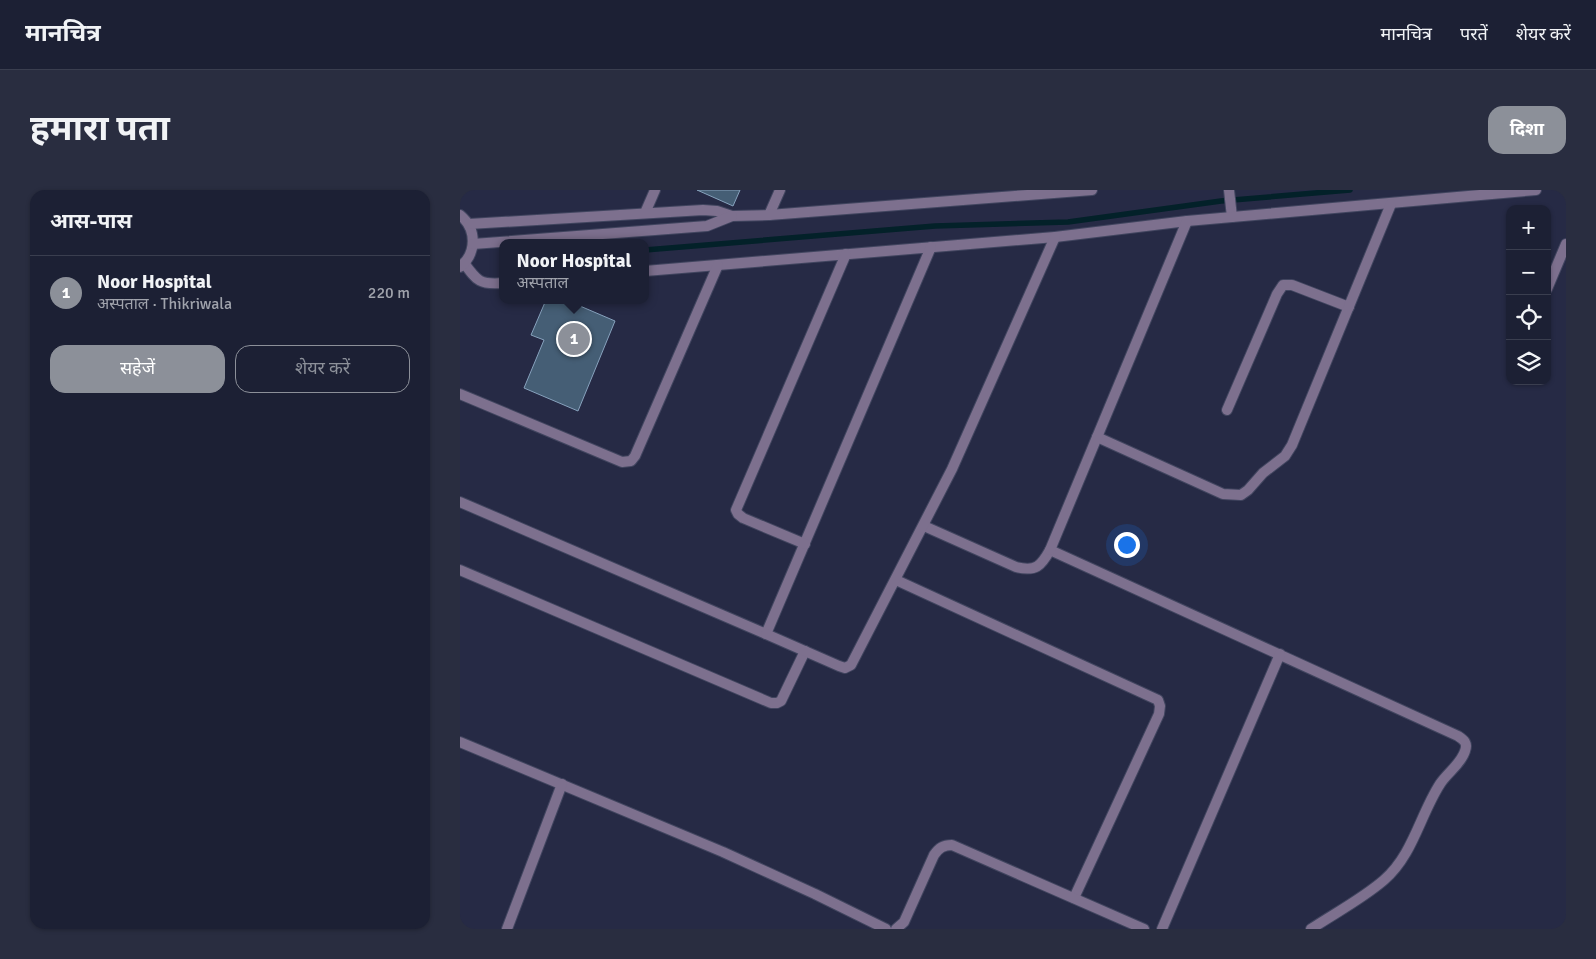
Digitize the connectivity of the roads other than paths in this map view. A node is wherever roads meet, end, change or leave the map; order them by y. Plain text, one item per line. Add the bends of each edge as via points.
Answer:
1 (655, 190) edge
2 (780, 190) edge
3 (1092, 190) edge
4 (1536, 190) edge
5 (1230, 197) edge
6 (1391, 204) junction
7 (645, 213) junction
8 (460, 214) edge
9 (769, 215) junction
10 (732, 216) junction
11 (1232, 217) junction
12 (1187, 221) junction
13 (468, 224) junction
14 (1055, 237) junction
15 (538, 239) edge
16 (499, 242) edge
17 (473, 244) junction
18 (1566, 244) edge
19 (931, 247) junction
20 (846, 254) junction
21 (462, 265) edge
22 (718, 265) junction
23 (649, 271) edge
24 (1551, 280) edge
25 (499, 283) edge
26 (1349, 307) junction
27 (460, 394) edge
28 (1227, 410) dead end
29 (1097, 437) junction
30 (460, 502) edge
31 (924, 526) junction
32 (805, 544) junction
33 (1050, 550) junction
34 (460, 570) edge
35 (896, 580) junction
36 (766, 634) junction
37 (805, 651) junction
38 (1280, 654) junction
39 (460, 742) edge
40 (562, 784) junction
41 (1074, 898) junction
42 (507, 929) edge
43 (886, 929) edge
44 (896, 929) edge
45 (1144, 929) edge
46 (1162, 929) edge
47 (1311, 929) edge

1 - 7 street
2 - 9 street
3 - 9 street
4 - 6 street
5 - 11 street
6 - 11 street
6 - 26 street
7 - 10 street via 703,210
7 - 13 street
8 - 13 street
9 - 10 street
10 - 15 street via 707,226
11 - 12 street
12 - 14 street
12 - 29 street
13 - 17 street
14 - 19 street
14 - 31 street via 980,409
16 - 17 street
17 - 21 street via 469,258
18 - 24 street
19 - 20 street
19 - 32 street
20 - 22 street
20 - 32 street via 736,510 743,518
21 - 25 street via 483,282
22 - 23 street
22 - 27 street via 632,461 622,462
26 - 28 street via 1292,284 1283,286
26 - 29 street via 1292,446 1241,495 1223,494
29 - 33 street
30 - 36 street
31 - 33 street via 1026,570 1036,568
31 - 35 street
32 - 36 street
33 - 38 street
34 - 37 street via 771,703 781,701
35 - 37 street via 851,666 839,666
35 - 41 street via 1158,700 1159,714
36 - 37 street
38 - 46 street
38 - 47 street via 1458,736 1467,745 1461,760 1440,784 1398,866 1384,880
39 - 40 street
40 - 42 street
40 - 43 street via 723,852
41 - 44 street via 952,845 945,845 934,855 904,922
41 - 45 street

